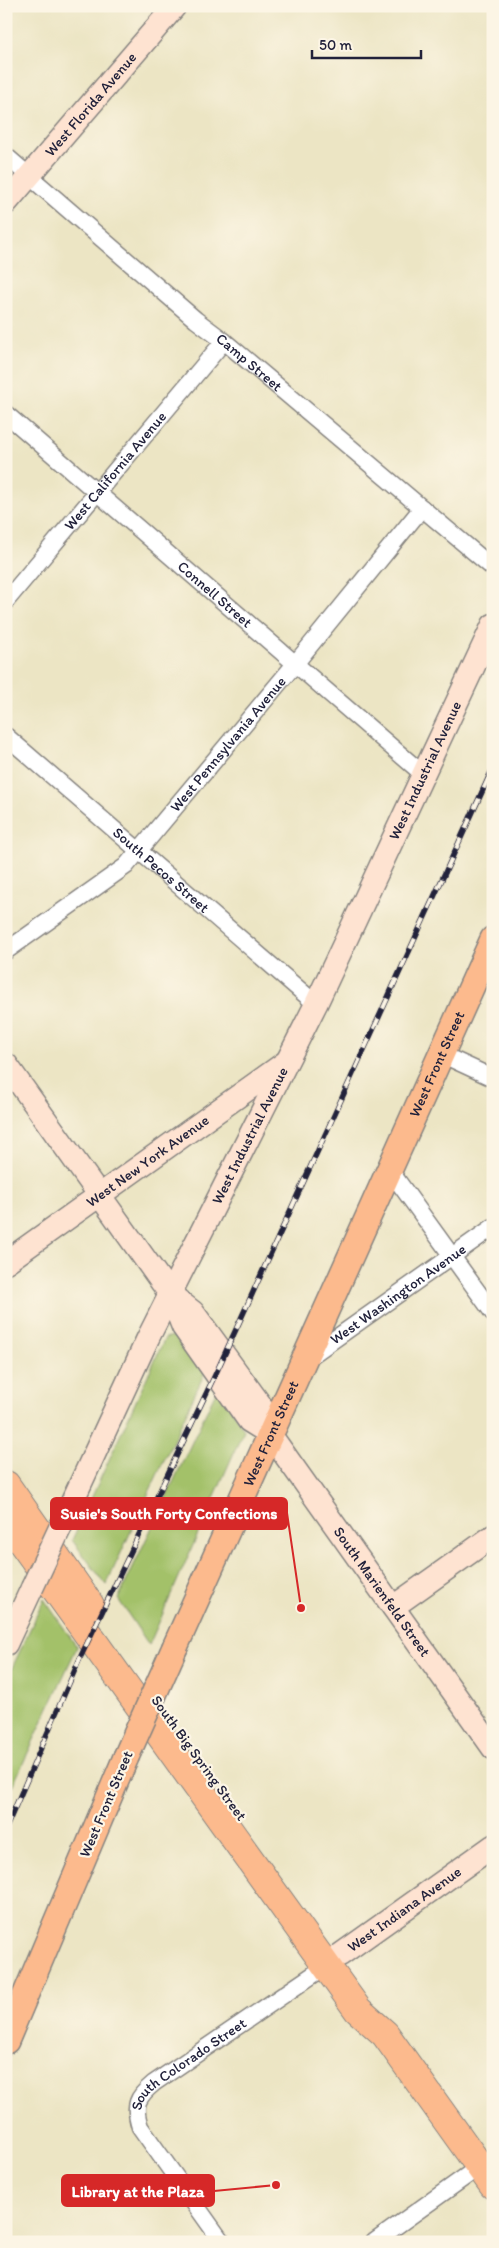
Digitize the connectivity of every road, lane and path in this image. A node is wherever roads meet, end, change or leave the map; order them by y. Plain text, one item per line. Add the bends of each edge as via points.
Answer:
1 (175, 6) edge
2 (6, 156) edge
3 (29, 176) junction
4 (6, 203) edge
5 (224, 341) junction
6 (6, 414) edge
7 (97, 492) junction
8 (422, 508) junction
9 (493, 568) edge
10 (6, 601) edge
11 (493, 625) edge
12 (295, 664) junction
13 (6, 736) edge
14 (424, 775) junction
15 (139, 851) junction
16 (493, 939) edge
17 (6, 951) edge
18 (316, 1004) junction
19 (441, 1054) junction
20 (288, 1061) junction
21 (6, 1064) edge
22 (493, 1078) edge
23 (390, 1169) junction
24 (100, 1195) junction
25 (493, 1227) edge
26 (452, 1256) junction
27 (6, 1262) edge
28 (170, 1294) junction
29 (493, 1313) edge
30 (303, 1362) junction
31 (270, 1434) junction
32 (6, 1485) edge
33 (6, 1520) edge
34 (493, 1536) edge
35 (393, 1607) junction
36 (6, 1644) edge
37 (493, 1748) edge
38 (493, 1846) edge
39 (333, 1961) junction
40 (6, 2041) edge
41 (488, 2170) edge
42 (222, 2242) edge
43 (374, 2242) edge

1 - 3 street, West Florida Avenue
2 - 3 street, Camp Street
3 - 4 street, West Florida Avenue
3 - 5 street, Camp Street
5 - 7 street, West California Avenue
5 - 8 street, Camp Street
6 - 7 street, Connell Street
7 - 10 street, West California Avenue
7 - 12 street, Connell Street
8 - 9 street, Camp Street
8 - 12 street, West Pennsylvania Avenue
11 - 14 street, West Industrial Avenue
12 - 14 street, Connell Street
12 - 15 street, West Pennsylvania Avenue
13 - 15 street, South Pecos Street
14 - 18 street, West Industrial Avenue
15 - 17 street, West Pennsylvania Avenue via 120,872
15 - 18 street, South Pecos Street
16 - 19 main road, West Front Street
18 - 20 street, West Industrial Avenue
19 - 22 street
19 - 23 main road, West Front Street
20 - 24 street, West New York Avenue
20 - 28 street, West Industrial Avenue
21 - 24 street, South Marienfeld Street
23 - 26 street
23 - 30 main road, West Front Street
24 - 27 street, West New York Avenue
24 - 28 street, South Marienfeld Street
25 - 26 street, West Washington Avenue
26 - 29 street
26 - 30 street, West Washington Avenue
28 - 31 street, South Marienfeld Street via 194,1312 260,1404
28 - 36 street, West Industrial Avenue, bridge
30 - 31 main road, West Front Street
31 - 35 street, South Marienfeld Street
31 - 40 main road, West Front Street, bridge via 126,1757
32 - 39 highway, South Big Spring Street
33 - 39 highway, South Big Spring Street
34 - 35 street
35 - 37 street, South Marienfeld Street
38 - 39 street, West Indiana Avenue
39 - 41 highway, South Big Spring Street via 373,2001 385,2034
39 - 42 street, South Colorado Street via 140,2095 135,2113 140,2127
41 - 43 street

